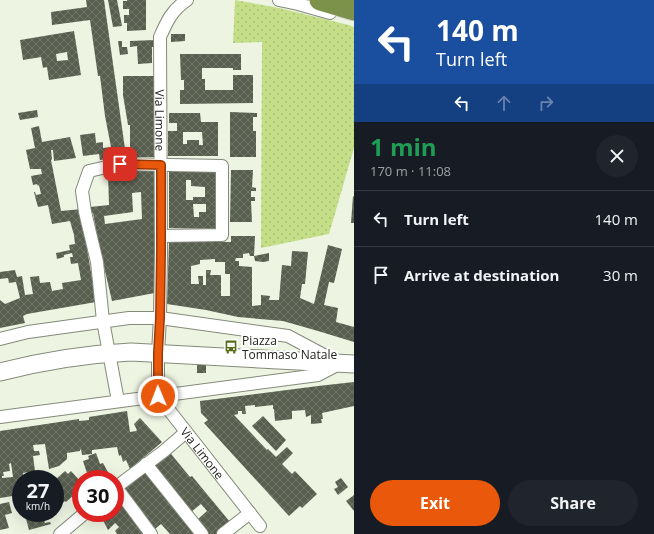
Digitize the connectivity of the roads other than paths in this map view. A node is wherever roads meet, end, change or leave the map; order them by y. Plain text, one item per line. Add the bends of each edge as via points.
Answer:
1 (187, 0) edge
2 (278, 0) edge
3 (320, 0) edge
4 (354, 10) edge
5 (354, 20) edge
6 (161, 165) junction
7 (161, 236) junction
8 (160, 318) junction
9 (103, 321) junction
10 (0, 338) edge
11 (108, 353) junction
12 (158, 353) junction
13 (347, 364) edge
14 (0, 372) edge
15 (158, 396) junction
16 (118, 401) junction
17 (0, 417) edge
18 (186, 432) junction
19 (146, 464) junction
20 (124, 481) edge
21 (124, 498) edge
22 (250, 513) junction
23 (74, 522) edge
24 (260, 526) dead end
25 (60, 534) edge
26 (151, 534) edge
27 (202, 534) edge
28 (223, 534) edge

1 - 6 street, Via Limone via 174,10 160,37
2 - 5 street
3 - 4 highway
6 - 7 street, Via Limone
6 - 7 street via 222,166 222,235
6 - 9 street via 120,164 89,171 82,191 97,262
7 - 8 street, Via Limone
8 - 9 street
8 - 12 street, Via Limone
8 - 13 street via 288,336
9 - 10 street
9 - 11 street
11 - 12 street
11 - 14 street via 35,363
11 - 16 street
12 - 13 street
12 - 15 street, Via Limone
13 - 15 street via 318,375
15 - 16 street
15 - 18 street, Via Limone
16 - 17 street
18 - 19 street
18 - 22 street, Via Limone
19 - 20 street
19 - 27 street
21 - 26 street
22 - 24 street, Via Limone
22 - 28 street
23 - 25 street

